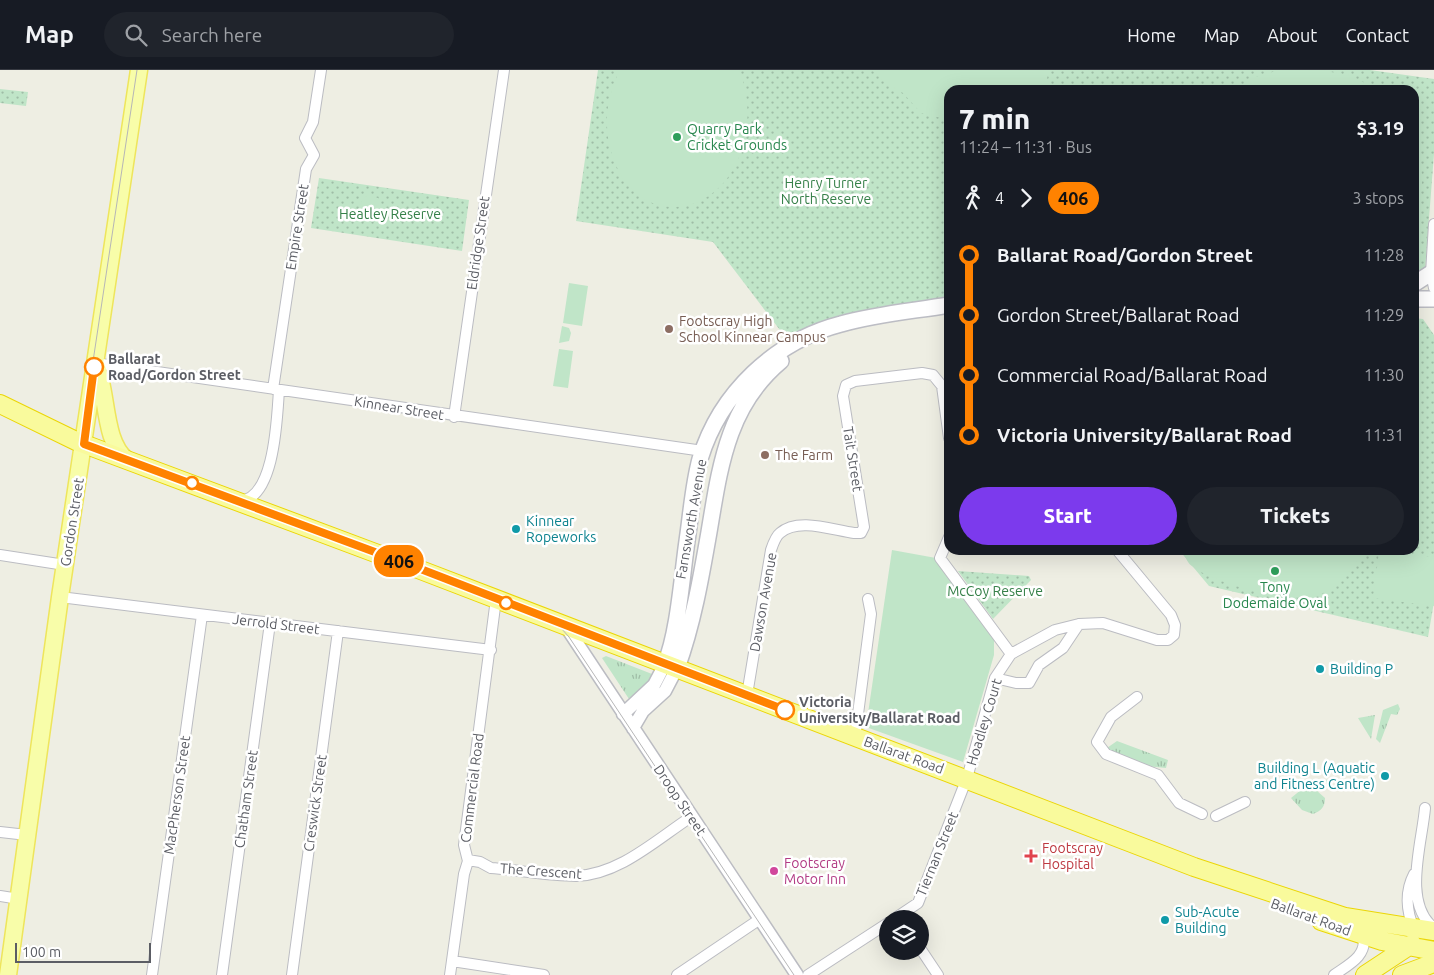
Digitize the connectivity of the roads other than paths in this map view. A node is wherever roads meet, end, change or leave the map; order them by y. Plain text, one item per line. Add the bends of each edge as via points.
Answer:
1 (139, 70) edge
2 (321, 70) edge
3 (504, 70) edge
4 (1434, 224) edge
5 (1433, 281) edge
6 (1419, 283) edge
7 (1434, 298) edge
8 (1419, 299) edge
9 (944, 306) edge
10 (879, 317) junction
11 (95, 363) junction
12 (276, 390) junction
13 (944, 401) edge
14 (0, 404) edge
15 (454, 416) junction
16 (84, 444) junction
17 (703, 452) junction
18 (723, 455) junction
19 (127, 460) junction
20 (259, 489) junction
21 (238, 501) junction
22 (264, 511) junction
23 (689, 527) junction
24 (710, 530) junction
25 (861, 533) joint
26 (944, 549) edge
27 (0, 555) edge
28 (1121, 555) edge
29 (65, 565) junction
30 (683, 568) junction
31 (702, 571) junction
32 (60, 597) junction
33 (496, 599) junction
34 (868, 599) dead end
35 (202, 615) junction
36 (270, 623) junction
37 (1079, 624) junction
38 (565, 625) junction
39 (338, 631) junction
40 (491, 650) junction
41 (1011, 654) junction
42 (671, 666) junction
43 (995, 678) junction
44 (748, 695) junction
45 (1137, 697) dead end
46 (623, 714) junction
47 (633, 728) junction
48 (855, 737) junction
49 (967, 778) junction
50 (1245, 802) dead end
51 (1425, 808) dead end
52 (1202, 814) dead end
53 (691, 816) junction
54 (1216, 816) dead end
55 (0, 832) edge
56 (27, 835) junction
57 (468, 860) junction
58 (1417, 866) junction
59 (1194, 867) junction
60 (0, 896) edge
61 (19, 899) junction
62 (909, 910) edge
63 (760, 919) junction
64 (879, 929) edge
65 (1363, 936) junction
66 (1427, 938) edge
67 (452, 960) junction
68 (928, 960) edge
69 (1434, 963) edge
70 (1408, 973) edge
71 (8, 975) edge
72 (152, 975) edge
73 (222, 975) edge
74 (292, 975) edge
75 (450, 975) edge
76 (544, 975) edge
77 (678, 975) edge
78 (797, 975) edge
79 (808, 975) edge
80 (938, 975) edge
81 (1334, 975) edge
82 (1364, 975) edge

1 - 11 main road, Gordon Street
2 - 12 street, Empire Street via 313,122 306,138 314,156 306,169
3 - 15 street, Eldridge Street
4 - 5 street
5 - 6 main road
7 - 8 main road
9 - 10 main road, Farnsworth Avenue
10 - 17 main road, Farnsworth Avenue via 824,329 769,359 728,401
10 - 18 main road, Farnsworth Avenue via 822,336 778,364 747,400
11 - 12 street, Kinnear Street
11 - 16 main road, Gordon Street
11 - 19 main road via 104,388 114,444
12 - 15 street, Kinnear Street
12 - 20 street via 272,458
13 - 25 street, Tait Street via 942,386 933,375 922,373 855,381 846,385 843,396 864,527
14 - 16 highway, Ballarat Road
15 - 17 street, Kinnear Street
16 - 19 highway, Ballarat Road
16 - 29 main road, Gordon Street
17 - 18 main road
17 - 23 main road, Farnsworth Avenue
18 - 24 main road, Farnsworth Avenue
19 - 21 highway, Ballarat Road
20 - 21 street via 254,496
20 - 22 street
21 - 22 highway, Ballarat Road
22 - 33 highway, Ballarat Road
23 - 24 main road
23 - 30 main road, Farnsworth Avenue
24 - 31 main road, Farnsworth Avenue
25 - 44 street, Dawson Avenue via 802,525 791,526 778,534 771,550
26 - 41 street via 940,558
27 - 29 street
28 - 37 street, Hoadley Court via 1171,615 1176,625 1174,635 1168,640 1156,640 1103,623
29 - 32 main road, Gordon Street
30 - 31 main road
30 - 42 main road, Farnsworth Avenue via 670,651
31 - 42 main road, Farnsworth Avenue via 694,616
32 - 35 street, Jerrold Street
32 - 56 main road, Gordon Street
33 - 38 highway, Ballarat Road
33 - 40 street, Commercial Road
34 - 48 street via 871,614
35 - 36 street, Jerrold Street
35 - 72 street, MacPherson Street
36 - 39 street, Jerrold Street
36 - 73 street, Chatham Street
37 - 41 street, Hoadley Court via 1054,630
37 - 43 street via 1063,648 1039,665 1029,683
38 - 42 highway, Ballarat Road
38 - 46 street, Droop Street
39 - 40 street, Jerrold Street
39 - 74 street, Creswick Street
40 - 57 street, Commercial Road via 464,845
41 - 43 street, Hoadley Court
42 - 44 highway, Ballarat Road
42 - 46 street, Farnsworth Avenue
42 - 47 street, Farnsworth Avenue via 667,689 643,712
43 - 49 street, Hoadley Court
44 - 48 highway, Ballarat Road
45 - 52 street via 1111,717 1098,742 1106,754 1158,775 1179,803
46 - 47 street, Droop Street
47 - 53 street, Droop Street
48 - 49 highway, Ballarat Road
49 - 59 highway, Ballarat Road
49 - 62 street, Tiernan Street via 918,903
50 - 54 street
51 - 58 street
53 - 57 street, The Crescent via 627,860 588,874 558,875 491,868
53 - 63 street, Droop Street
55 - 56 street
56 - 61 main road, Gordon Street
57 - 67 street, Commercial Road
58 - 66 street via 1417,903
58 - 66 street via 1407,898 1409,913
59 - 65 highway, Ballarat Road via 1228,887
59 - 66 highway, Ballarat Road via 1345,916
60 - 61 street
61 - 71 main road, Gordon Street
63 - 77 street
63 - 78 street, Droop Street
64 - 79 street
65 - 66 highway, Ballarat Road
65 - 81 street via 1364,948 1360,956
66 - 82 highway
67 - 75 street, Commercial Road
67 - 76 street
68 - 80 street
69 - 70 highway

